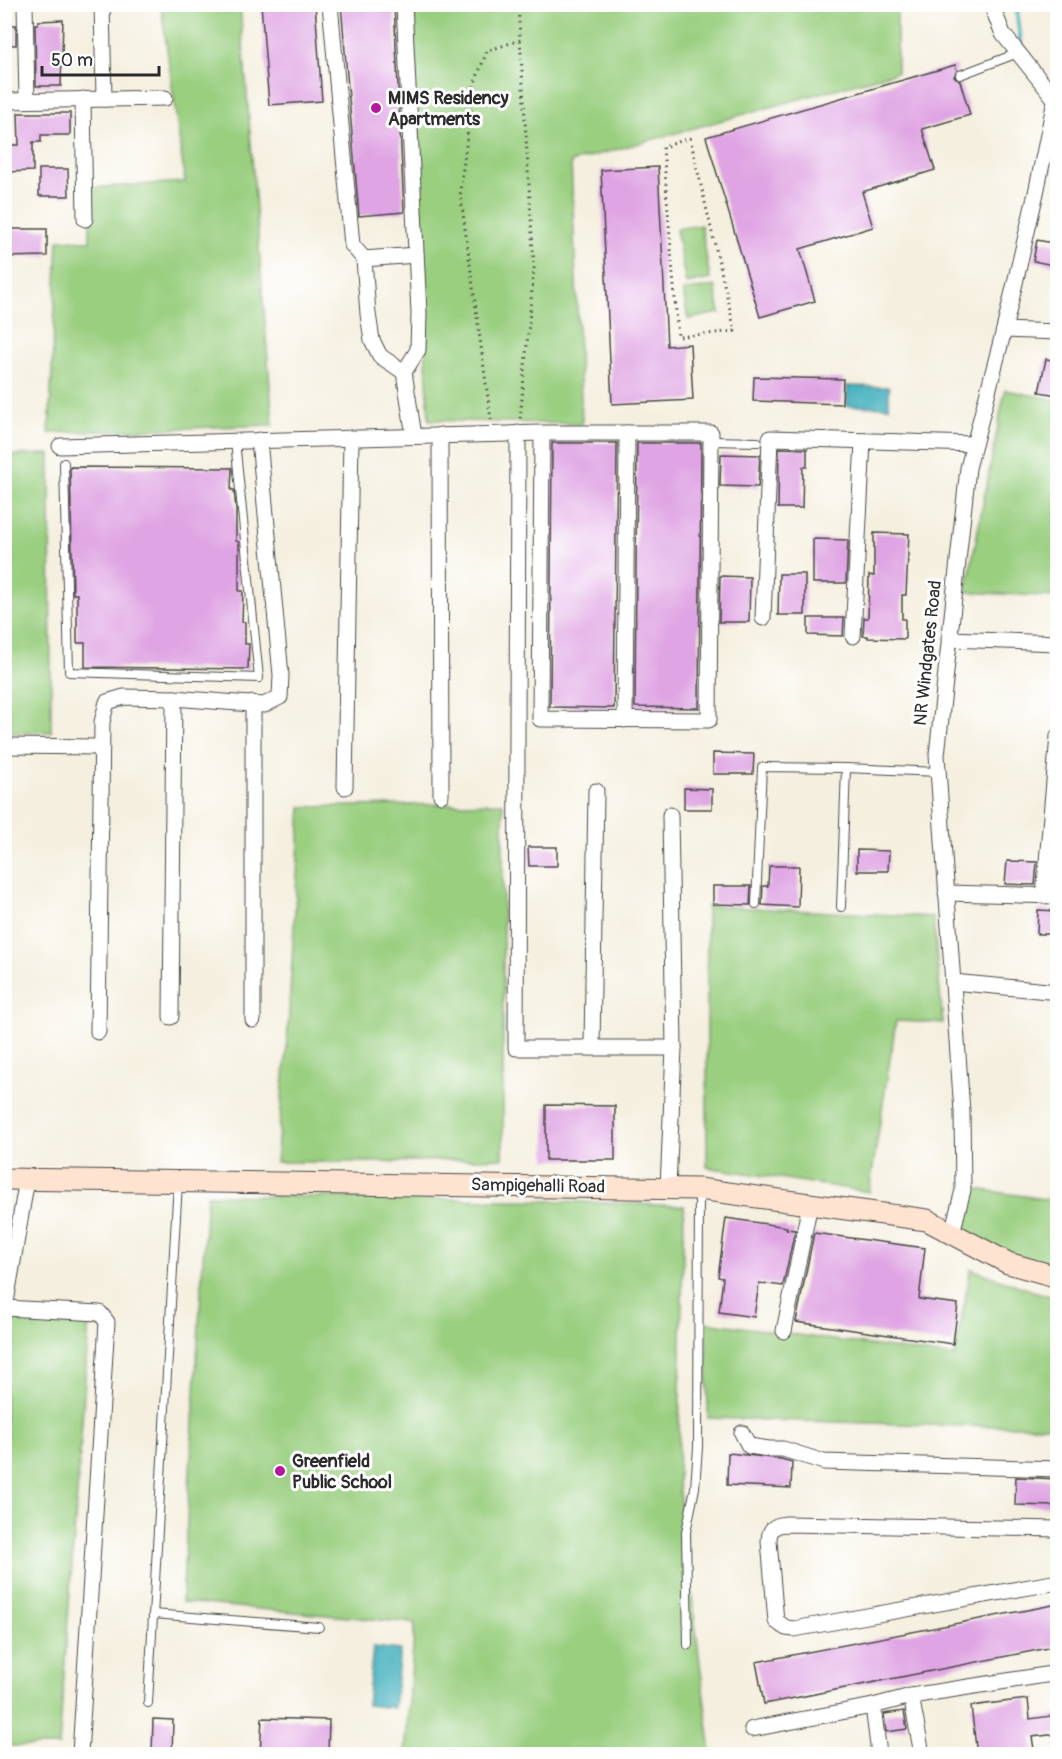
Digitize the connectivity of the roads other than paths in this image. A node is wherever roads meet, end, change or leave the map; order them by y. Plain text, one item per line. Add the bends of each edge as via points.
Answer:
1 (25, 4) edge
2 (102, 4) edge
3 (330, 4) edge
4 (404, 4) edge
5 (992, 4) edge
6 (1018, 53) junction
7 (960, 75) dead end
8 (1056, 93) edge
9 (165, 98) dead end
10 (83, 99) junction
11 (104, 99) junction
12 (27, 100) junction
13 (4, 101) edge
14 (85, 219) dead end
15 (416, 255) junction
16 (364, 259) junction
17 (1004, 330) junction
18 (1058, 332) edge
19 (404, 372) junction
20 (518, 433) junction
21 (542, 433) junction
22 (627, 433) junction
23 (440, 435) junction
24 (414, 436) junction
25 (351, 438) junction
26 (259, 440) junction
27 (235, 441) junction
28 (711, 441) junction
29 (862, 441) junction
30 (758, 442) dead end
31 (974, 444) junction
32 (60, 446) dead end
33 (64, 463) dead end
34 (764, 618) dead end
35 (854, 636) dead end
36 (949, 639) junction
37 (1058, 643) edge
38 (174, 698) junction
39 (253, 704) junction
40 (625, 720) junction
41 (1058, 736) edge
42 (4, 746) edge
43 (101, 747) junction
44 (846, 768) junction
45 (938, 772) junction
46 (345, 787) dead end
47 (596, 791) dead end
48 (441, 795) dead end
49 (670, 815) dead end
50 (946, 893) junction
51 (1051, 896) edge
52 (756, 904) dead end
53 (841, 907) dead end
54 (953, 982) junction
55 (1058, 992) edge
56 (171, 1017) dead end
57 (253, 1020) dead end
58 (98, 1032) dead end
59 (592, 1048) junction
60 (674, 1048) junction
61 (4, 1179) edge
62 (27, 1179) junction
63 (178, 1181) junction
64 (668, 1188) junction
65 (699, 1189) junction
66 (810, 1204) junction
67 (952, 1233) junction
68 (1058, 1278) edge
69 (5, 1308) edge
70 (784, 1331) dead end
71 (742, 1433) dead end
72 (1058, 1469) edge
73 (1058, 1529) edge
74 (1058, 1582) edge
75 (153, 1614) junction
76 (319, 1627) dead end
77 (688, 1645) dead end
78 (1058, 1673) edge
79 (911, 1696) junction
80 (148, 1703) dead end
81 (873, 1706) junction
82 (752, 1729) dead end
83 (80, 1755) edge
84 (879, 1755) edge
85 (922, 1755) edge

1 - 12 street
2 - 11 street
3 - 16 street via 352,245
4 - 15 street
5 - 6 street via 1003,34
6 - 7 lane
6 - 8 street
8 - 17 street, NR Windgates Road
9 - 11 street
10 - 11 street
10 - 12 street
10 - 14 street
12 - 13 street
15 - 16 street
15 - 19 street via 418,350
16 - 19 street via 372,340 380,356
17 - 18 street
17 - 31 street, NR Windgates Road
19 - 24 street
20 - 21 street
20 - 23 street
20 - 59 street via 516,1048
21 - 22 street
21 - 40 street via 540,719
22 - 28 street via 711,433
22 - 40 street
23 - 24 street
23 - 48 street
24 - 25 street
25 - 26 street
25 - 46 street
26 - 27 street
26 - 39 street via 281,675 280,696 264,705
27 - 32 street
27 - 33 lane via 259,678 69,672
28 - 30 lane
28 - 40 street via 709,720
29 - 31 street
29 - 34 street via 770,438
29 - 35 street
31 - 36 street, NR Windgates Road
36 - 37 street
36 - 45 street, NR Windgates Road
38 - 39 street
38 - 43 street via 124,697 106,702
38 - 56 street
39 - 57 street
41 - 51 street
42 - 43 street
43 - 58 street
44 - 45 lane
44 - 52 lane via 762,767
44 - 53 lane
45 - 50 street, NR Windgates Road
47 - 59 street
49 - 60 street
50 - 51 street
50 - 54 street, NR Windgates Road
54 - 55 street
54 - 67 street, NR Windgates Road via 963,1190
59 - 60 street
60 - 64 street
61 - 62 street, Sampigehalli Road
62 - 63 street, Sampigehalli Road
62 - 69 street
63 - 64 street, Sampigehalli Road
63 - 75 lane
64 - 65 street, Sampigehalli Road
65 - 66 street, Sampigehalli Road
65 - 77 lane via 698,1447 686,1532
66 - 67 street, Sampigehalli Road via 927,1220
66 - 70 street
67 - 68 street, Sampigehalli Road via 1008,1263
69 - 83 street via 100,1313 107,1322
71 - 72 street via 749,1446 783,1449 824,1462
73 - 74 street via 786,1524 769,1533 776,1621 786,1628
75 - 76 lane
75 - 80 lane
78 - 79 street
79 - 81 street
79 - 85 street
81 - 82 street
81 - 84 street

